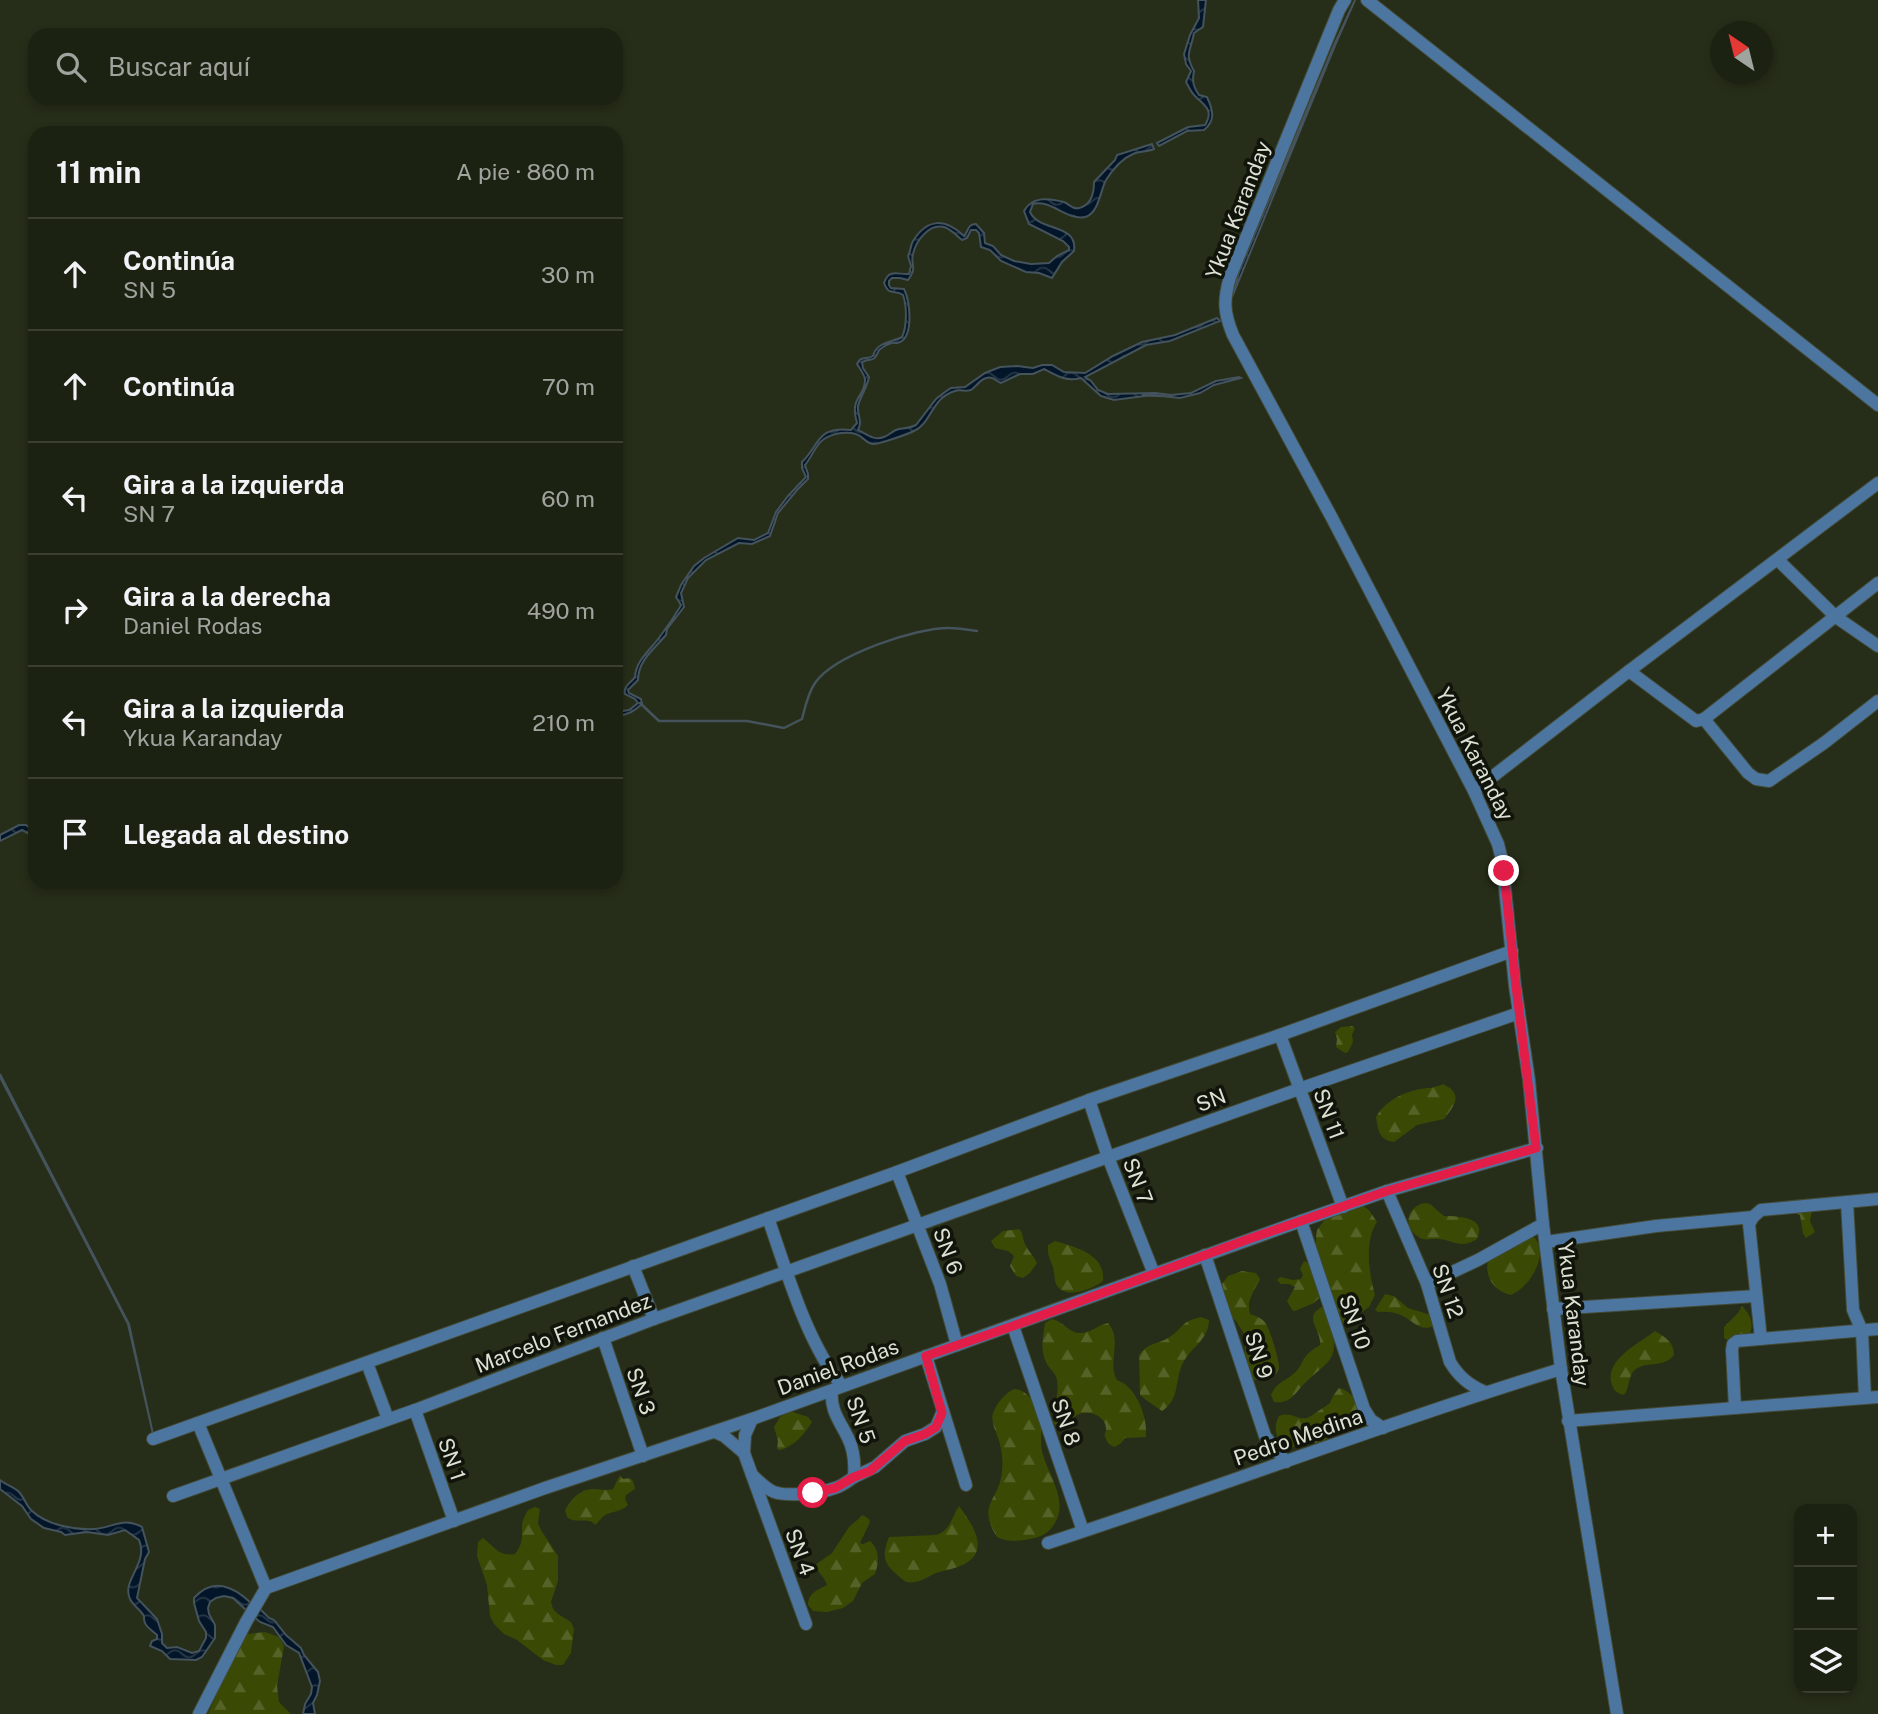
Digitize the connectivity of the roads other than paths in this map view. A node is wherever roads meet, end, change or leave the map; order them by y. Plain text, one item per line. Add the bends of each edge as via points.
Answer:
1 (1345, 0) edge
2 (1367, 0) edge
3 (1878, 405) edge
4 (1878, 483) edge
5 (1778, 560) junction
6 (1878, 583) edge
7 (1836, 617) junction
8 (1878, 646) edge
9 (1629, 671) junction
10 (1878, 701) edge
11 (1704, 719) junction
12 (1474, 791) junction
13 (1512, 951) junction
14 (1519, 1013) junction
15 (1280, 1035) junction
16 (1298, 1088) junction
17 (1089, 1100) junction
18 (1536, 1148) junction
19 (1108, 1157) junction
20 (897, 1172) junction
21 (1387, 1191) junction
22 (1878, 1199) edge
23 (1847, 1202) junction
24 (1343, 1207) junction
25 (1753, 1217) junction
26 (768, 1218) junction
27 (1301, 1221) junction
28 (1543, 1224) junction
29 (918, 1225) junction
30 (1546, 1242) junction
31 (1205, 1255) junction
32 (633, 1266) junction
33 (787, 1273) junction
34 (1154, 1274) junction
35 (1427, 1284) junction
36 (1756, 1296) junction
37 (1553, 1309) junction
38 (1853, 1310) junction
39 (654, 1319) junction
40 (1013, 1326) junction
41 (1878, 1329) edge
42 (1846, 1331) junction
43 (1862, 1331) junction
44 (603, 1338) junction
45 (1761, 1339) junction
46 (957, 1345) junction
47 (926, 1356) junction
48 (367, 1363) junction
49 (1561, 1369) junction
50 (837, 1389) junction
51 (1485, 1392) junction
52 (1871, 1398) edge
53 (1735, 1408) junction
54 (415, 1410) junction
55 (942, 1413) junction
56 (388, 1419) junction
57 (752, 1419) junction
58 (1568, 1421) junction
59 (198, 1423) junction
60 (1382, 1428) junction
61 (715, 1432) junction
62 (153, 1439) dead end
63 (744, 1453) junction
64 (643, 1456) junction
65 (1286, 1462) junction
66 (752, 1475) junction
67 (854, 1477) junction
68 (221, 1479) junction
69 (966, 1485) dead end
70 (173, 1496) dead end
71 (454, 1521) junction
72 (1083, 1531) junction
73 (1048, 1543) dead end
74 (270, 1587) junction
75 (806, 1624) dead end
76 (199, 1714) edge
77 (1617, 1714) edge

1 - 12 street, Ykua Karanday via 1230,277 1226,317
2 - 3 street
4 - 5 street
5 - 7 street
5 - 9 street
6 - 7 street
7 - 8 street
7 - 11 street
9 - 11 street via 1696,721
9 - 12 street
10 - 11 street via 1769,781 1748,773
12 - 13 street, Ykua Karanday via 1502,860
13 - 14 street, Ykua Karanday
13 - 15 street
14 - 16 street, SN
14 - 18 street, Ykua Karanday
15 - 16 street, SN 11
15 - 17 street
16 - 19 street, SN
16 - 24 street, SN 11
17 - 19 street, SN 7
17 - 20 street
18 - 21 street, Daniel Rodas
18 - 28 street, Ykua Karanday
19 - 29 street, SN
19 - 34 street, SN 7
20 - 26 street
20 - 29 street, SN 6
21 - 24 street, Daniel Rodas
21 - 35 street, SN 12
22 - 23 street
23 - 25 street via 1761,1210
23 - 38 street
24 - 27 street, Daniel Rodas
25 - 30 street
25 - 36 street via 1749,1224
26 - 32 street
26 - 33 street, SN 5
27 - 31 street, Daniel Rodas
27 - 60 street, SN 10 via 1364,1409
28 - 30 street, Ykua Karanday
28 - 35 street
29 - 33 street, Marcelo Fernandez
29 - 46 street, SN 6
30 - 37 street, Ykua Karanday
31 - 34 street, Daniel Rodas
31 - 65 street, SN 9 via 1265,1436
32 - 39 street
32 - 48 street
33 - 39 street, Marcelo Fernandez
33 - 50 street, SN 5
34 - 40 street, Daniel Rodas
35 - 51 street, SN 12 via 1450,1362 1466,1382
36 - 37 street
36 - 45 street
37 - 49 street, Ykua Karanday
38 - 42 street
38 - 43 street
39 - 44 street, Marcelo Fernandez
40 - 46 street, Daniel Rodas
40 - 72 street, SN 8
41 - 43 street
42 - 43 street
42 - 45 street
43 - 52 street
44 - 54 street, Marcelo Fernandez
44 - 64 street, SN 3
45 - 53 street via 1733,1344
46 - 47 street, Daniel Rodas
47 - 50 street, Daniel Rodas
47 - 55 street
48 - 56 street
48 - 59 street
49 - 51 street, Pedro Medina
49 - 58 street, Ykua Karanday
50 - 57 street, Daniel Rodas
50 - 67 street, SN 5 via 831,1402 852,1449
51 - 60 street, Pedro Medina
52 - 53 street
53 - 58 street
54 - 56 street, Marcelo Fernandez
54 - 71 street, SN 1
55 - 67 street via 936,1427 905,1441 875,1467
55 - 69 street
56 - 68 street, Marcelo Fernandez
57 - 61 street, Daniel Rodas
57 - 63 street
58 - 77 street, Ykua Karanday
59 - 62 street
59 - 68 street
60 - 65 street, Pedro Medina
61 - 63 street
61 - 64 street, Daniel Rodas
63 - 66 street, SN 4
64 - 71 street, Daniel Rodas
65 - 72 street, Pedro Medina
66 - 67 street, SN 5 via 770,1490 786,1494 824,1491
66 - 75 street, SN 4
68 - 70 street, Marcelo Fernandez
68 - 74 street
71 - 74 street, Daniel Rodas
72 - 73 street, Pedro Medina
74 - 76 street via 246,1622

